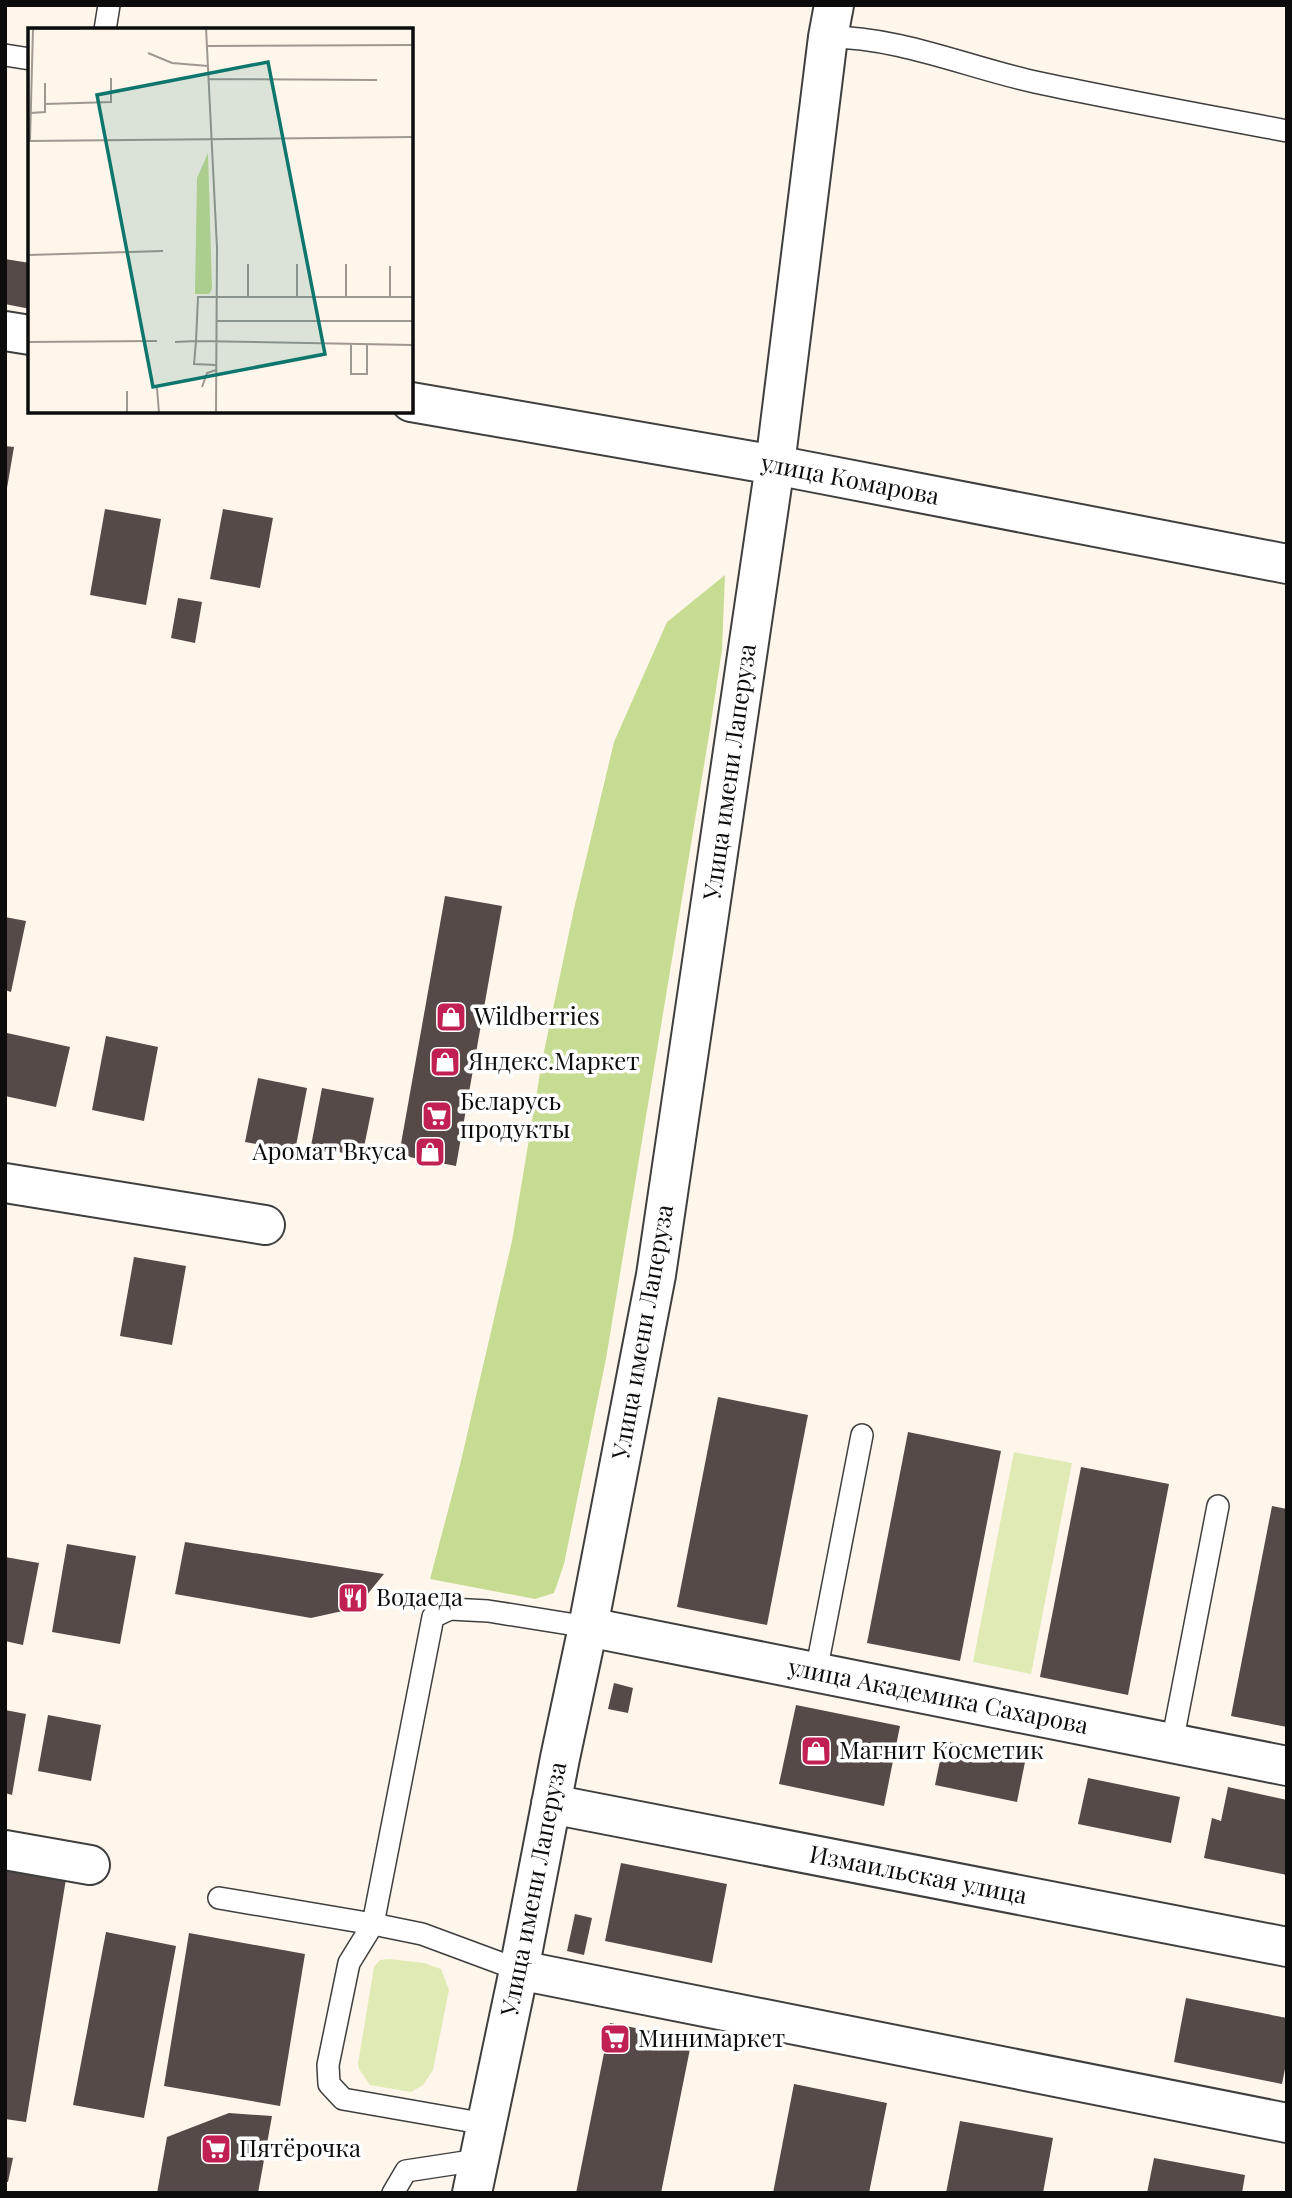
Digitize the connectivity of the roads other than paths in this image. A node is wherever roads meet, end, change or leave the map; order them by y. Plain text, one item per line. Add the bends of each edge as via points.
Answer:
1 (109, 5) edge
2 (831, 21) edge
3 (105, 28) edge
4 (5, 55) edge
5 (28, 59) edge
6 (1287, 131) edge
7 (5, 331) edge
8 (28, 335) edge
9 (413, 402) edge
10 (775, 465) junction
11 (1287, 564) edge
12 (5, 1183) edge
13 (265, 1225) dead end
14 (862, 1435) dead end
15 (1218, 1506) dead end
16 (589, 1627) junction
17 (816, 1672) junction
18 (1172, 1743) junction
19 (1287, 1766) edge
20 (551, 1804) junction
21 (5, 1850) edge
22 (90, 1865) dead end
23 (219, 1898) dead end
24 (373, 1924) junction
25 (1287, 1947) edge
26 (519, 1970) junction
27 (1287, 2123) edge
28 (479, 2159) edge
29 (393, 2193) edge

1 - 3 lane
2 - 6 lane via 851,37 1033,82
2 - 10 street, Улица имени Лаперуза
4 - 5 lane
7 - 8 street
9 - 10 street, улица Комарова
10 - 11 street, улица Комарова
10 - 16 street, Улица имени Лаперуза via 656,1275
12 - 13 street
14 - 17 lane
15 - 18 lane
16 - 17 street, улица Академика Сахарова
16 - 20 street, Улица имени Лаперуза
16 - 24 lane via 488,1611 450,1609 433,1617
17 - 18 street, улица Академика Сахарова
18 - 19 street, улица Академика Сахарова
20 - 25 street, Измаильская улица
20 - 26 street, Улица имени Лаперуза
21 - 22 street
23 - 24 lane
24 - 26 lane via 422,1934
24 - 28 lane via 349,1963 328,2065 329,2084 343,2099
26 - 27 street
26 - 28 street, Улица имени Лаперуза
28 - 29 lane via 405,2171

